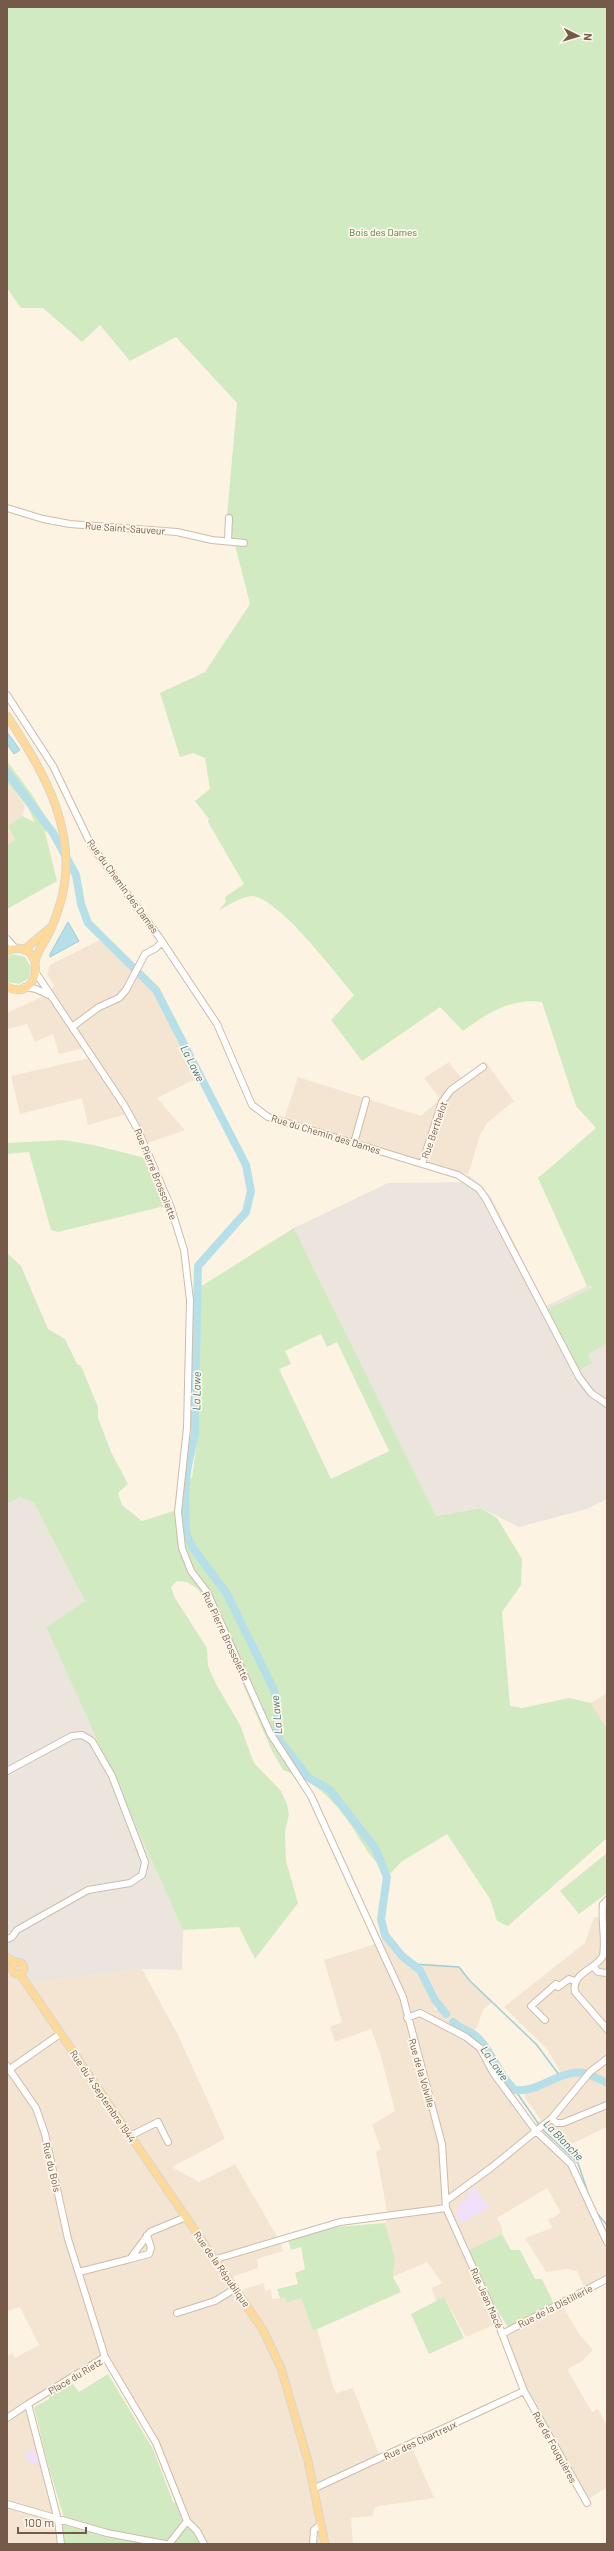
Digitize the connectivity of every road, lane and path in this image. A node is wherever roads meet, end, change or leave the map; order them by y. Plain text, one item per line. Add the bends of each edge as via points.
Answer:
1 (7, 508) edge
2 (229, 518) dead end
3 (228, 541) junction
4 (244, 543) dead end
5 (7, 695) edge
6 (7, 716) edge
7 (50, 928) junction
8 (7, 939) edge
9 (162, 942) junction
10 (16, 949) junction
11 (24, 950) junction
12 (7, 951) edge
13 (35, 962) junction
14 (36, 974) junction
15 (7, 987) edge
16 (26, 987) junction
17 (15, 989) junction
18 (7, 996) edge
19 (50, 996) junction
20 (72, 1027) junction
21 (483, 1067) dead end
22 (366, 1100) dead end
23 (354, 1143) junction
24 (422, 1164) junction
25 (607, 1404) edge
26 (7, 1771) edge
27 (607, 1900) edge
28 (7, 1939) edge
29 (379, 1942) joint
30 (7, 1957) edge
31 (11, 1966) edge
32 (593, 1966) junction
33 (607, 1973) edge
34 (20, 1974) junction
35 (575, 1982) junction
36 (407, 2018) junction
37 (545, 2020) dead end
38 (607, 2029) edge
39 (60, 2034) junction
40 (607, 2059) edge
41 (8, 2069) edge
42 (607, 2105) edge
43 (552, 2118) junction
44 (539, 2128) junction
45 (130, 2136) junction
46 (168, 2142) dead end
47 (447, 2200) junction
48 (446, 2208) junction
49 (186, 2217) junction
50 (147, 2235) junction
51 (607, 2242) edge
52 (130, 2259) junction
53 (216, 2259) junction
54 (79, 2272) junction
55 (607, 2279) edge
56 (236, 2288) junction
57 (177, 2313) dead end
58 (502, 2334) junction
59 (105, 2357) junction
60 (524, 2391) junction
61 (28, 2404) junction
62 (7, 2418) edge
63 (315, 2488) junction
64 (587, 2503) dead end
65 (7, 2504) edge
66 (58, 2520) junction
67 (187, 2521) junction
68 (320, 2524) junction
69 (61, 2544) edge
70 (158, 2544) edge
71 (165, 2544) edge
72 (168, 2544) edge
73 (204, 2544) edge
74 (313, 2544) edge
75 (325, 2544) edge

1 - 3 street, Rue Saint-Sauveur via 70,524 177,532
2 - 3 street
3 - 4 street, Rue Saint-Sauveur
5 - 9 street, Rue du Chemin des Dames via 53,766 91,845
6 - 7 main road via 42,771 63,829 66,872 60,904
7 - 11 main road
7 - 13 main road
8 - 10 street
9 - 20 street via 145,954 119,998 99,1007
9 - 23 street, Rue du Chemin des Dames via 217,1024 252,1105 268,1117
10 - 11 main road
10 - 12 main road
11 - 13 main road
13 - 14 main road
14 - 16 main road
14 - 19 street, Rue Pierre Brossolette
15 - 17 main road
16 - 17 main road
16 - 19 street
17 - 18 main road
19 - 20 street, Rue Pierre Brossolette
20 - 29 street, Rue Pierre Brossolette via 98,1063 138,1130 170,1205 184,1250 190,1300 189,1365 187,1428 178,1512 180,1532 191,1571 207,1592 278,1746 311,1796
21 - 24 street, Rue Berthelot via 450,1090 442,1102
22 - 23 street
23 - 24 street, Rue du Chemin des Dames
24 - 25 street, Rue du Chemin des Dames via 458,1175 479,1189 579,1377 591,1393
26 - 28 street via 72,1736 82,1735 92,1741 112,1776 145,1862 142,1875 130,1883 88,1890 17,1930
27 - 32 street via 602,1909 605,1944 603,1956
29 - 36 street, Rue de la Volville via 403,1997
30 - 31 main road
31 - 34 main road via 14,1973
31 - 34 main road via 20,1963 23,1966
32 - 33 street via 598,1972
32 - 35 street
34 - 39 main road, Rue du 4 Septembre 1944
35 - 37 street via 569,1979 558,1987 556,1984 531,2006
35 - 38 street via 575,1992
36 - 44 street via 420,2013 466,2037 480,2048 494,2074
36 - 47 street, Rue de la Volville via 442,2144
39 - 41 street
39 - 45 main road, Rue du 4 Septembre 1944
40 - 43 street via 588,2074
41 - 54 street, Rue du Bois via 36,2108 45,2134 68,2239
42 - 43 street via 563,2123 556,2123
43 - 44 street
44 - 47 street
44 - 51 street via 572,2164 590,2209
45 - 46 street via 158,2122
45 - 49 main road, Rue du 4 Septembre 1944
47 - 48 street, Rue de la Volville
48 - 53 street via 340,2222
48 - 58 street, Rue Jean Macé
49 - 50 street
49 - 53 main road, Rue de la République
50 - 52 street
50 - 52 street via 151,2248 149,2254
52 - 54 street
53 - 56 main road, Rue de la République
54 - 59 street, Rue du Bois
55 - 58 street, Rue de la Distillerie
56 - 57 street via 215,2301
56 - 63 main road, Rue de la République via 258,2321 280,2368
58 - 60 street, Rue Jean Macé
59 - 61 street, Place du Rietz
59 - 67 street, Place du Rietz via 156,2443
60 - 63 street, Rue des Chartreux
60 - 64 street, Rue de Fouquières
61 - 62 street, Place du Rietz
61 - 66 street
63 - 68 main road, Rue de la République
65 - 66 street
66 - 69 street
66 - 70 street
67 - 72 street
67 - 73 street, Place du Rietz via 197,2531
68 - 74 street via 314,2530
68 - 75 main road, Rue de la République
70 - 71 street

